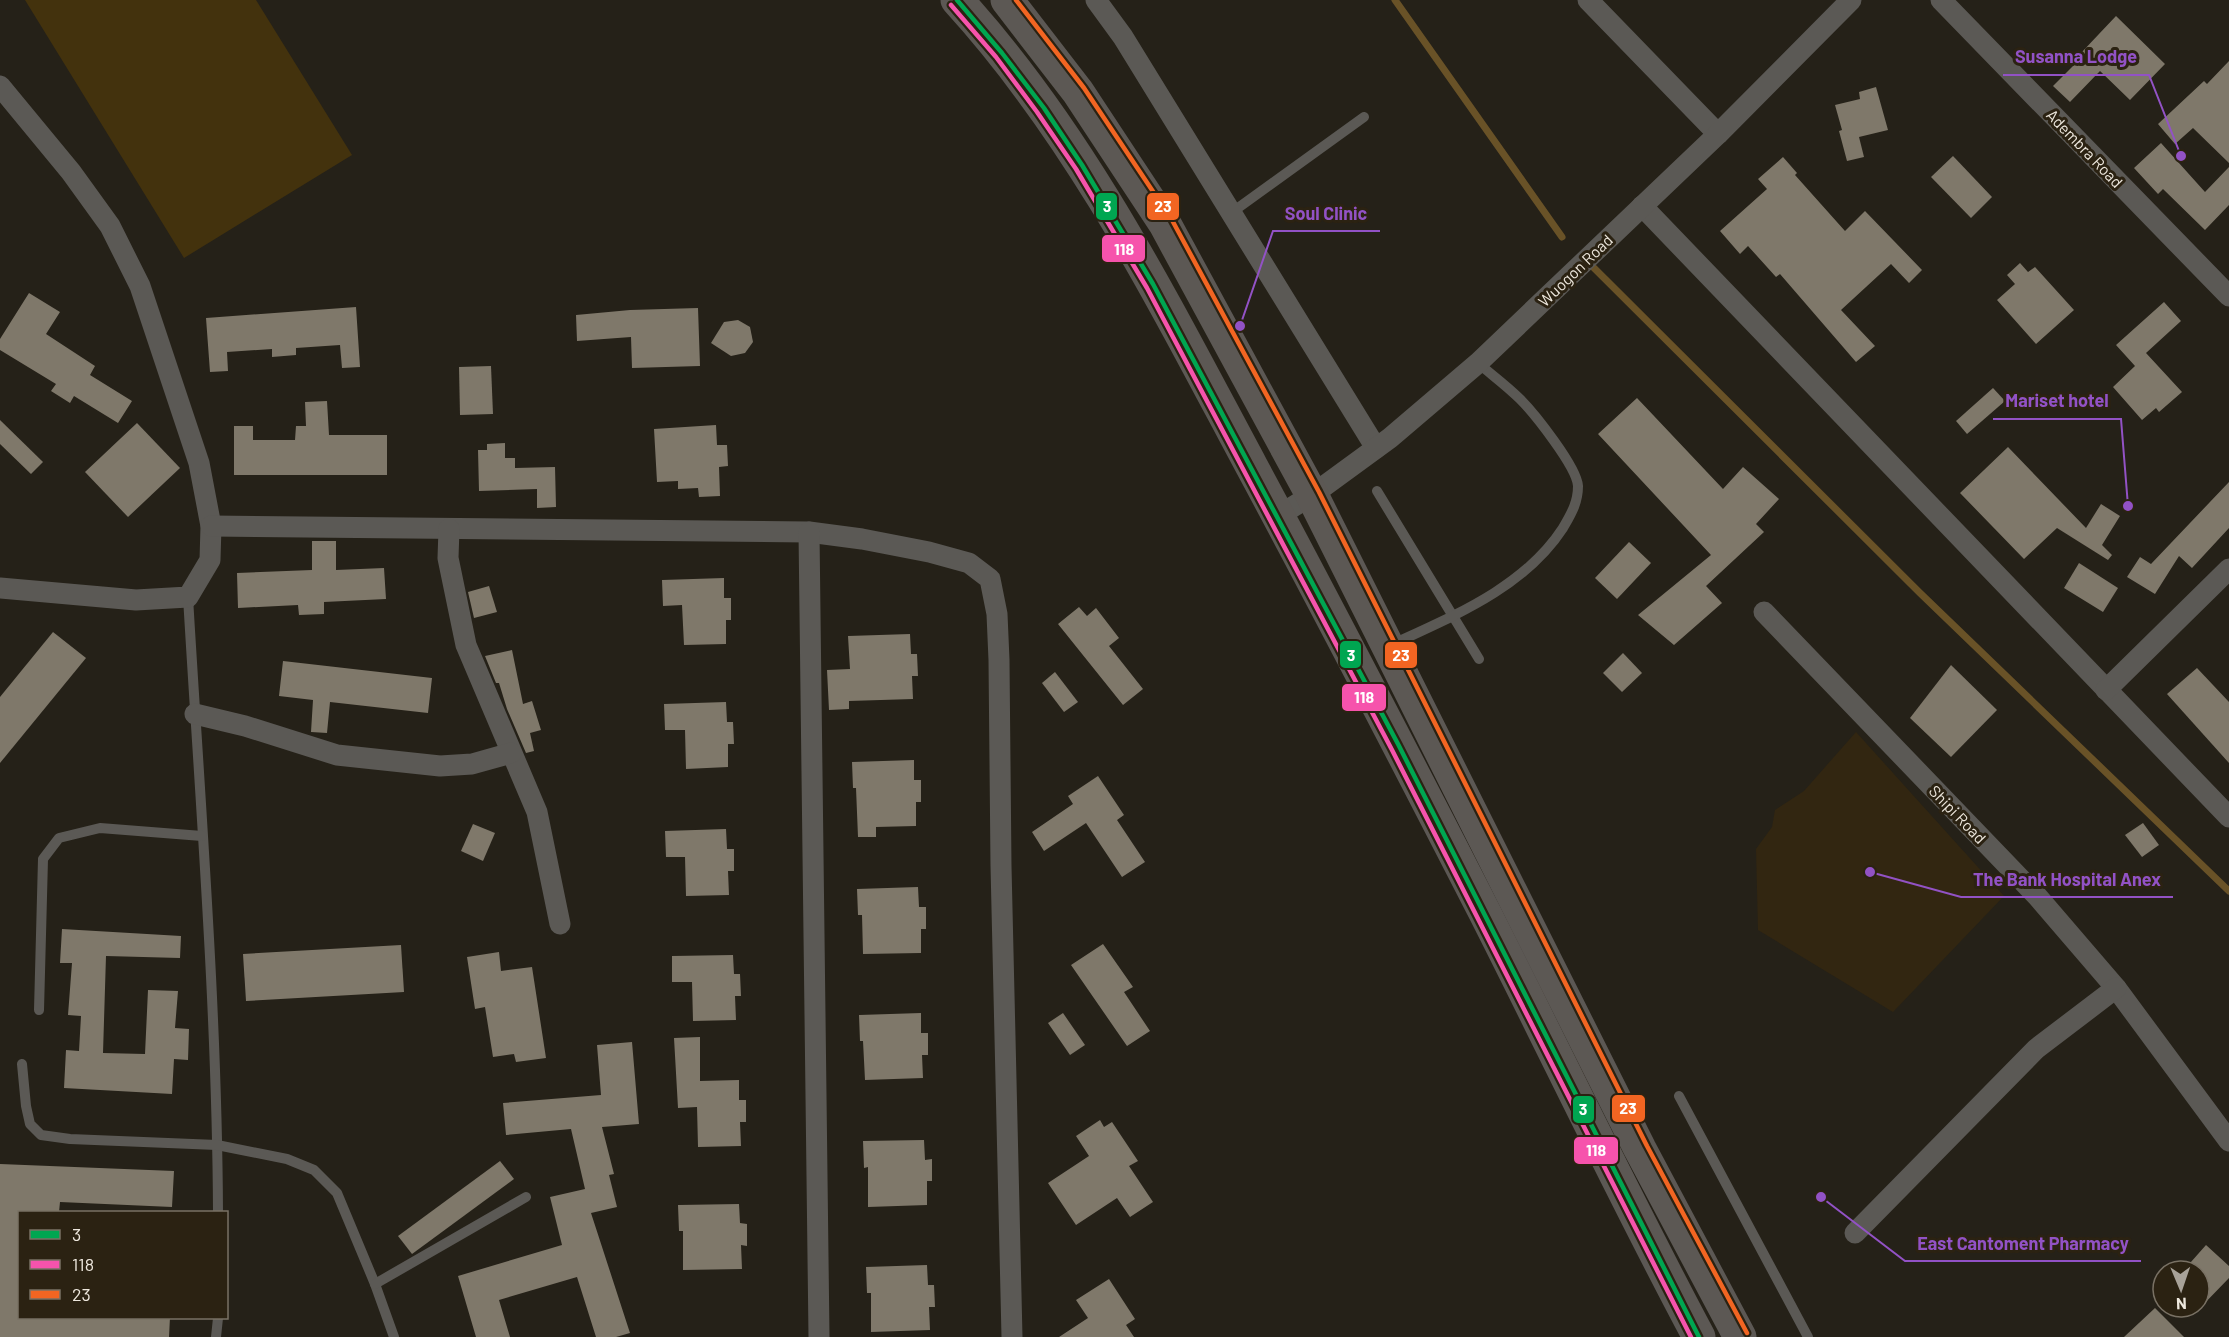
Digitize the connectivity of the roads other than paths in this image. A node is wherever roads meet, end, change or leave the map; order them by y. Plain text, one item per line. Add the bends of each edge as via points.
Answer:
1 (957, 0) edge
2 (1007, 0) edge
3 (1096, 0) edge
4 (1588, 0) edge
5 (1851, 0) edge
6 (1941, 0) edge
7 (0, 86) edge
8 (1364, 117) dead end
9 (1718, 134) junction
10 (1642, 206) junction
11 (1231, 213) junction
12 (2229, 296) edge
13 (1478, 363) junction
14 (1376, 448) junction
15 (1377, 491) dead end
16 (1312, 495) junction
17 (1278, 516) junction
18 (212, 526) junction
19 (449, 528) junction
20 (809, 532) junction
21 (2229, 569) edge
22 (0, 588) edge
23 (188, 597) junction
24 (1764, 612) dead end
25 (1452, 616) junction
26 (1388, 646) junction
27 (1479, 659) dead end
28 (2106, 690) junction
29 (195, 714) junction
30 (511, 753) junction
31 (2229, 817) edge
32 (202, 836) junction
33 (560, 924) dead end
34 (2116, 988) junction
35 (39, 1010) dead end
36 (22, 1064) dead end
37 (1679, 1096) dead end
38 (2229, 1141) edge
39 (217, 1145) junction
40 (526, 1197) dead end
41 (218, 1211) edge
42 (1855, 1233) dead end
43 (375, 1284) junction
44 (218, 1319) edge
45 (216, 1337) edge
46 (394, 1337) edge
47 (819, 1337) edge
48 (1012, 1337) edge
49 (1699, 1337) edge
50 (1740, 1337) edge
51 (1808, 1337) edge

1 - 17 main road via 992,38 1054,122 1143,264
2 - 16 main road via 1078,92 1165,224
3 - 11 street
4 - 9 street
5 - 9 street, Wuogon Road
6 - 12 street, Adembra Road
7 - 18 street via 110,226 135,276 199,463
8 - 11 lane
9 - 10 street, Wuogon Road
10 - 13 street, Wuogon Road
10 - 28 street
11 - 14 street
13 - 14 street, Wuogon Road
13 - 25 lane via 1520,399 1567,459 1578,484 1575,509 1552,544 1525,571 1479,603
14 - 16 street, Wuogon Road
15 - 25 lane
16 - 17 street, Wuogon Road
16 - 26 main road
17 - 49 main road
18 - 19 street
18 - 23 street via 210,560
19 - 20 street
19 - 30 street via 448,558 466,645
20 - 47 street
20 - 48 street via 929,552 969,563 990,579 997,614 999,660
21 - 28 street
22 - 23 street via 136,600
23 - 29 lane
24 - 34 street, Shipi Road via 2037,896
25 - 26 lane
25 - 27 lane
26 - 50 main road via 1640,1149
28 - 31 street
29 - 30 street via 337,755 440,766 471,764
29 - 32 lane
30 - 33 street via 537,812
32 - 35 lane via 100,828 59,838 43,859
32 - 39 lane
34 - 38 street, Shipi Road
34 - 42 street via 2036,1049
36 - 39 lane via 30,1124 41,1134 70,1139
37 - 51 lane
39 - 41 lane
39 - 43 lane via 287,1159 314,1170 337,1193
40 - 43 lane
43 - 46 lane
44 - 45 lane

